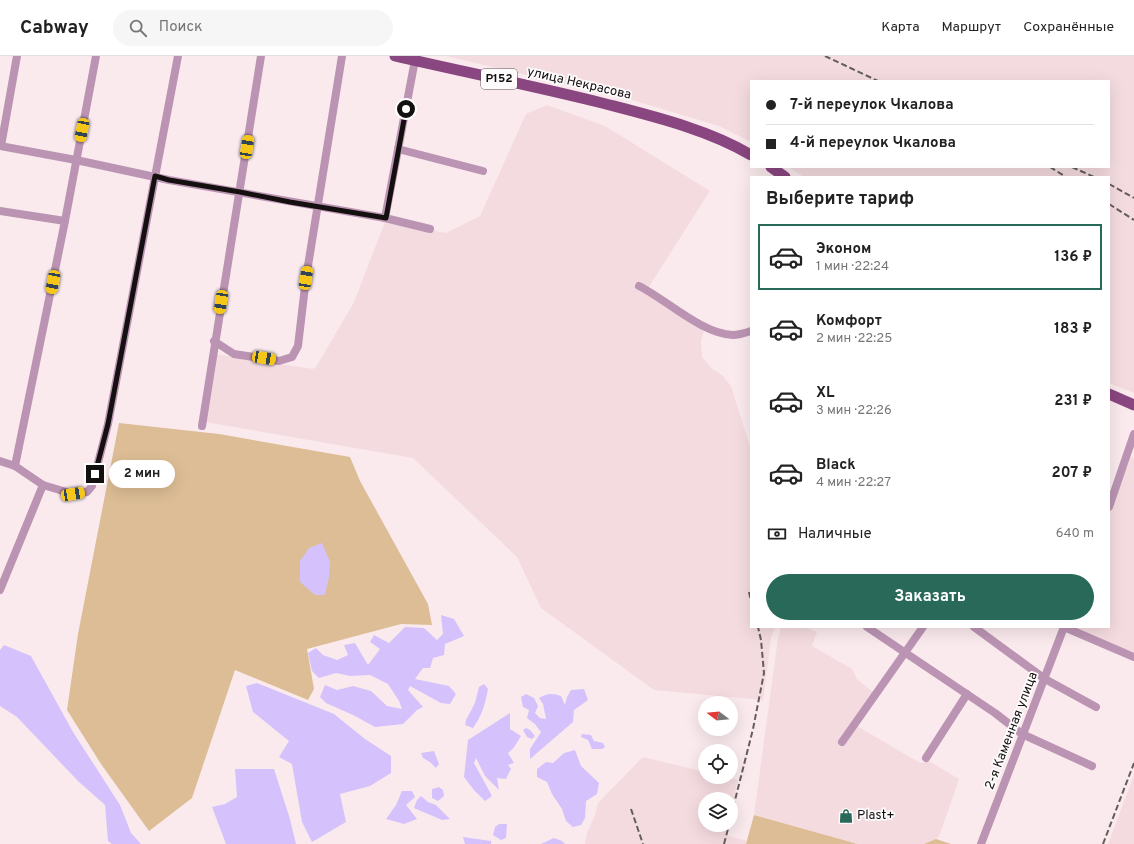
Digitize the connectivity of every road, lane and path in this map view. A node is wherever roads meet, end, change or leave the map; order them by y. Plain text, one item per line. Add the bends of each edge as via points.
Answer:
1 (17, 56) edge
2 (96, 56) edge
3 (178, 56) edge
4 (261, 56) edge
5 (342, 56) edge
6 (395, 56) edge
7 (415, 60) junction
8 (0, 146) edge
9 (398, 149) junction
10 (750, 155) edge
11 (76, 160) junction
12 (772, 168) edge
13 (483, 171) dead end
14 (155, 176) junction
15 (784, 176) edge
16 (240, 192) junction
17 (317, 207) junction
18 (0, 211) edge
19 (386, 218) junction
20 (65, 221) junction
21 (430, 229) dead end
22 (639, 286) dead end
23 (750, 331) edge
24 (214, 342) junction
25 (1110, 394) edge
26 (1134, 405) edge
27 (202, 426) dead end
28 (1134, 434) edge
29 (0, 461) edge
30 (15, 466) junction
31 (43, 485) junction
32 (1110, 504) edge
33 (0, 590) edge
34 (869, 628) edge
35 (922, 628) edge
36 (975, 628) edge
37 (1064, 628) edge
38 (1066, 628) edge
39 (906, 652) junction
40 (1134, 656) edge
41 (1045, 679) junction
42 (966, 694) junction
43 (1096, 707) dead end
44 (1022, 734) junction
45 (842, 742) dead end
46 (926, 758) dead end
47 (1092, 766) dead end
48 (982, 844) edge

1 - 8 street
2 - 11 street
3 - 14 street
4 - 16 street
5 - 17 street
6 - 7 main road, улица Некрасова / Р152
7 - 9 street
7 - 10 main road, улица Некрасова / Р152 via 650,115 715,138
8 - 11 street
9 - 13 street
9 - 19 street
11 - 14 street
11 - 20 street
12 - 15 main road
14 - 16 street
14 - 31 street via 108,424 92,486 87,492 73,494
16 - 17 street
16 - 24 street
17 - 19 street
17 - 24 street via 298,346 292,357 279,361 234,354
18 - 20 street
19 - 21 street
20 - 30 street
22 - 23 street via 709,329 734,335
24 - 27 street
25 - 26 main road
28 - 32 street
29 - 30 street
30 - 31 street
31 - 33 street
34 - 39 street
35 - 39 street
36 - 41 street
37 - 41 street, 2-я Каменная улица
38 - 40 street
39 - 42 street
39 - 45 street
41 - 43 street
41 - 44 street, 2-я Каменная улица
42 - 44 street
42 - 46 street
44 - 47 street
44 - 48 street, 2-я Каменная улица

